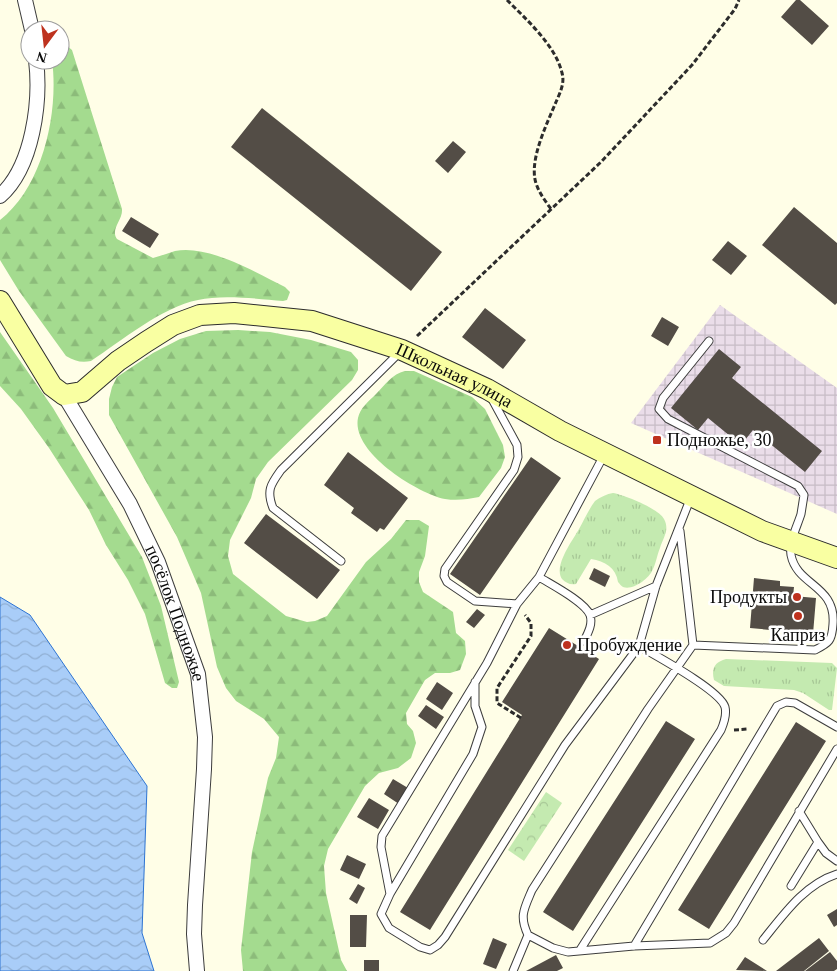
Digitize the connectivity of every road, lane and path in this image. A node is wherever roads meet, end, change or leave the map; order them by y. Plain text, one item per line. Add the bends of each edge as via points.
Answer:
1 (25, 0) edge
2 (507, 0) edge
3 (739, 0) edge
4 (30, 20) edge
5 (37, 70) edge
6 (0, 196) edge
7 (550, 209) junction
8 (0, 301) edge
9 (709, 341) dead end
10 (402, 350) junction
11 (487, 390) junction
12 (64, 395) junction
13 (605, 453) junction
14 (691, 496) junction
15 (680, 529) junction
16 (792, 542) junction
17 (837, 558) edge
18 (341, 561) dead end
19 (540, 577) junction
20 (656, 586) junction
21 (518, 604) junction
22 (590, 615) junction
23 (835, 618) edge
24 (531, 623) dead end
25 (584, 641) dead end
26 (692, 645) junction
27 (639, 646) junction
28 (677, 669) junction
29 (475, 682) junction
30 (521, 718) dead end
31 (837, 727) edge
32 (764, 728) junction
33 (721, 730) junction
34 (837, 749) edge
35 (799, 811) junction
36 (818, 842) junction
37 (837, 861) edge
38 (837, 874) edge
39 (791, 886) dead end
40 (390, 894) junction
41 (528, 935) junction
42 (763, 940) dead end
43 (634, 946) junction
44 (580, 950) junction
45 (197, 971) edge
46 (514, 971) edge

1 - 4 street
2 - 7 path via 549,46 563,74 562,88 535,163 536,185
3 - 7 path via 692,65 601,162
5 - 6 street via 34,122 22,166
7 - 10 path
8 - 12 main road, посёлок Подножье via 52,386
9 - 16 lane via 663,398 659,409 668,419 798,486 804,495
10 - 11 main road, Школьная улица
10 - 12 main road, Школьная улица via 312,321 234,313 200,315 173,325 146,342 82,392
10 - 18 lane via 281,470 270,486 273,508
11 - 13 main road, Школьная улица
11 - 21 lane via 516,445 518,457 514,470 445,569 444,576 447,582 475,601
12 - 45 street, посёлок Подножье via 134,512 158,562 198,674 205,737 194,934
13 - 14 main road, Школьная улица
13 - 19 lane
14 - 15 lane
14 - 16 main road, Школьная улица
15 - 20 lane
15 - 26 lane
16 - 17 main road, Школьная улица
16 - 23 lane via 791,555 796,567 832,605
19 - 21 lane
19 - 22 lane via 582,605
20 - 22 lane
20 - 27 lane
21 - 29 lane
22 - 25 lane via 590,630
23 - 26 lane via 832,637 815,650
24 - 30 path via 531,636 496,693 497,703
26 - 28 lane
27 - 28 lane
27 - 40 lane via 565,745 438,946 430,950 420,947 389,928 382,914
28 - 33 lane via 715,694 724,706 726,716
28 - 41 lane via 532,890 524,908 523,924
29 - 40 lane via 476,706 482,726 473,754
29 - 40 lane via 382,836
31 - 32 lane via 795,703 786,702 777,706
32 - 33 path
32 - 43 lane
33 - 44 lane
34 - 35 lane
35 - 36 lane
35 - 43 lane via 726,933 710,942
36 - 37 lane
36 - 39 lane
38 - 42 lane via 812,887 796,901
41 - 44 lane via 553,948 568,952
41 - 46 lane
43 - 44 lane

